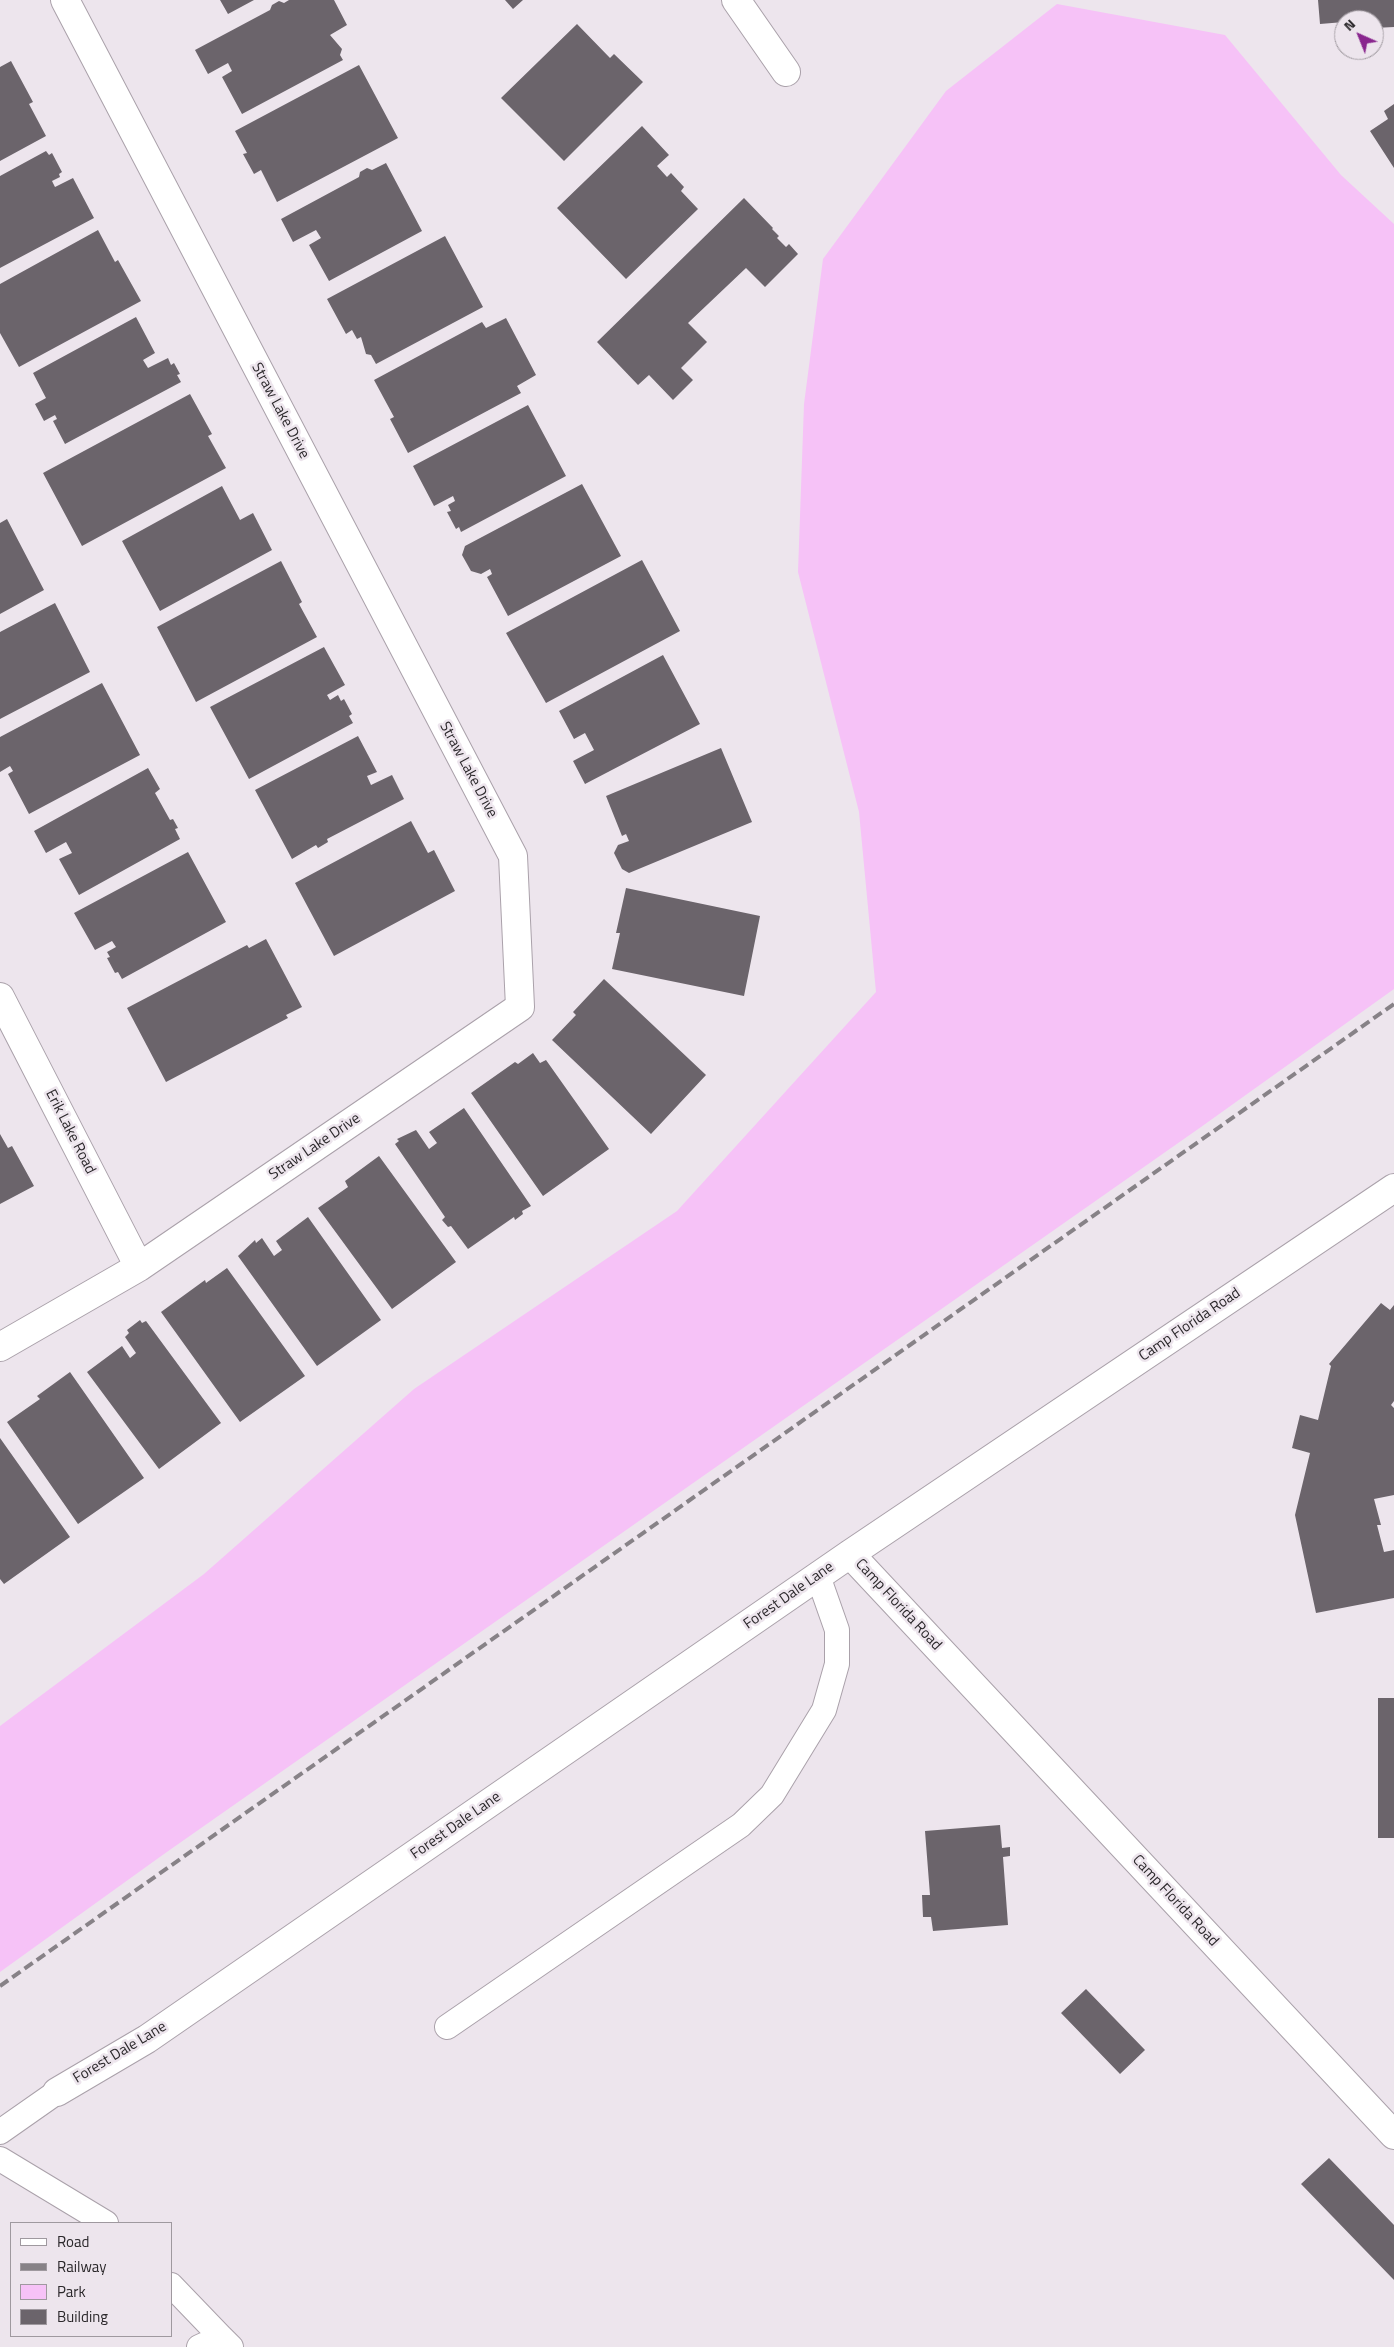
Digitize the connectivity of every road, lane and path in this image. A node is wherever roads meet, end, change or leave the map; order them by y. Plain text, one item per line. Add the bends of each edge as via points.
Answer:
1 (65, 0) edge
2 (736, 0) edge
3 (786, 72) dead end
4 (0, 997) edge
5 (1394, 1188) edge
6 (139, 1267) junction
7 (0, 1348) edge
8 (850, 1554) junction
9 (818, 1576) junction
10 (447, 2027) dead end
11 (57, 2092) joint
12 (0, 2132) edge
13 (1394, 2135) edge
14 (0, 2159) edge
15 (104, 2222) edge
16 (172, 2286) edge
17 (226, 2342) edge
18 (199, 2347) edge

1 - 6 street, Straw Lake Drive via 512,856 520,1007
2 - 3 street
4 - 6 street, Erik Lake Road
5 - 8 street, Camp Florida Road
6 - 7 street, Straw Lake Drive
8 - 9 street, Forest Dale Lane
8 - 13 street, Camp Florida Road
9 - 10 lane via 837,1630 837,1664 824,1710 772,1795 741,1825
9 - 11 street, Forest Dale Lane via 147,2040
11 - 12 lane
14 - 15 lane
16 - 17 lane
17 - 18 lane

